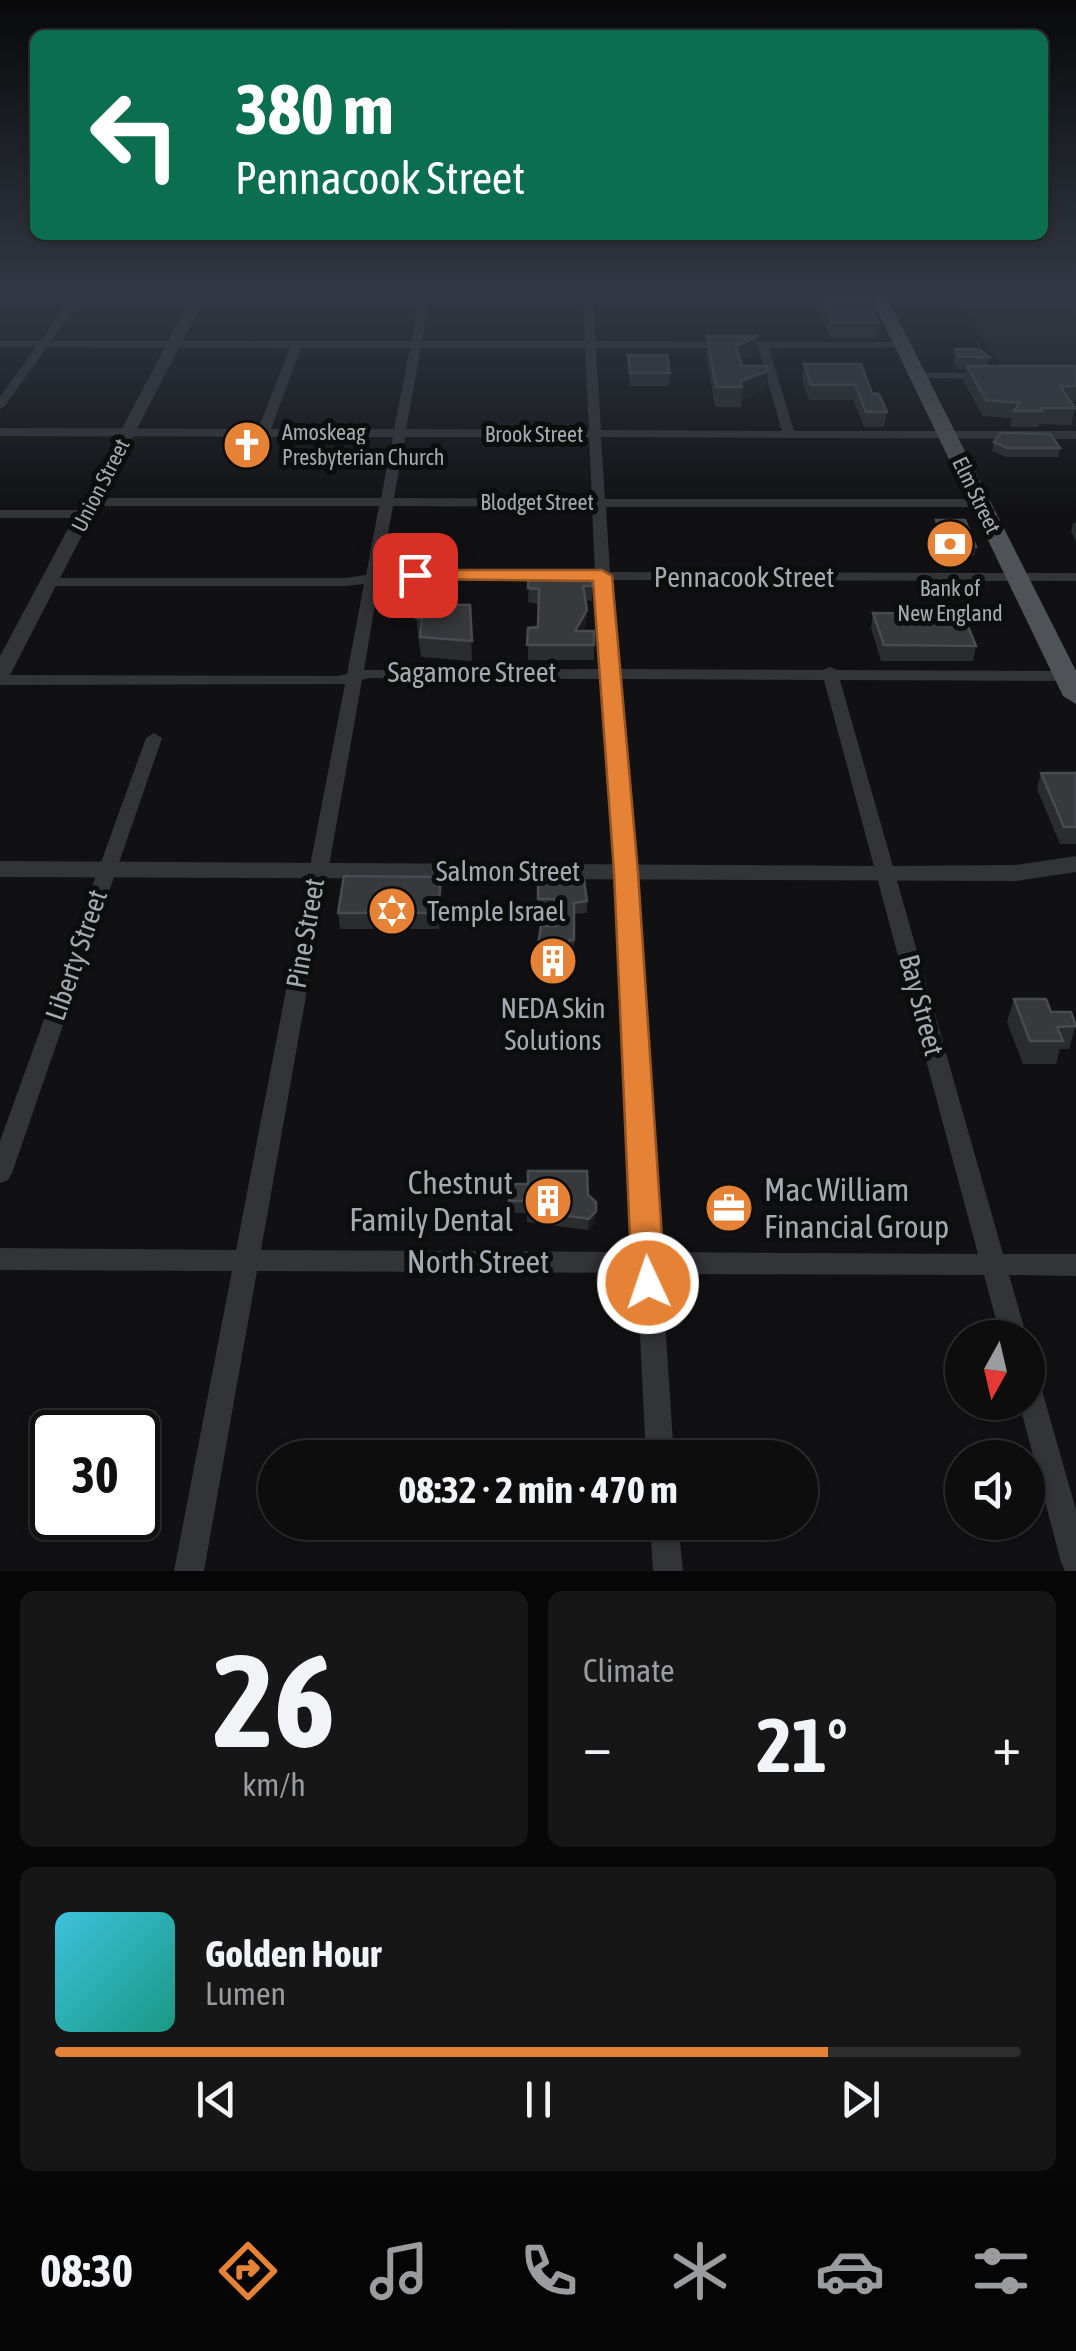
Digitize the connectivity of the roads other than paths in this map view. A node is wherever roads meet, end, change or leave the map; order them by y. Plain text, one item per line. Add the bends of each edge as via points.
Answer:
1 (27, 368) edge
2 (161, 368) edge
3 (288, 368) edge
4 (411, 368) edge
5 (591, 368) edge
6 (770, 368) edge
7 (914, 368) edge
8 (918, 376) junction
9 (1000, 376) edge
10 (0, 406) edge
11 (0, 432) edge
12 (128, 432) junction
13 (263, 433) junction
14 (398, 433) junction
15 (594, 434) junction
16 (790, 434) junction
17 (947, 434) junction
18 (1076, 435) edge
19 (385, 502) junction
20 (598, 502) junction
21 (981, 502) junction
22 (89, 508) junction
23 (0, 514) edge
24 (602, 576) junction
25 (371, 578) junction
26 (1018, 578) junction
27 (1076, 578) edge
28 (50, 582) junction
29 (608, 671) junction
30 (830, 672) junction
31 (354, 676) junction
32 (0, 677) edge
33 (1071, 686) edge
34 (154, 738) dead end
35 (1076, 864) edge
36 (0, 868) edge
37 (107, 868) junction
38 (316, 870) junction
39 (626, 872) junction
40 (885, 874) junction
41 (0, 1173) edge
42 (0, 1259) edge
43 (245, 1260) junction
44 (647, 1262) junction
45 (994, 1265) junction
46 (1076, 1265) edge
47 (1009, 1320) edge
48 (1037, 1420) edge
49 (659, 1440) edge
50 (665, 1540) edge
51 (1076, 1562) edge
52 (189, 1571) edge
53 (668, 1571) edge

1 - 10 street
2 - 12 street, Union Street
3 - 13 street
4 - 14 street, Pine Street
5 - 15 street
6 - 16 street
7 - 8 main road, Elm Street
8 - 9 street
8 - 17 main road, Elm Street
11 - 12 street, Brook Street
12 - 13 street, Brook Street
12 - 22 street, Union Street
13 - 14 street, Brook Street
14 - 15 street, Brook Street
14 - 19 street, Pine Street
15 - 16 street, Brook Street
15 - 20 street
16 - 17 street, Brook Street
17 - 18 street, Brook Street
17 - 21 main road, Elm Street
19 - 20 street, Blodget Street
19 - 22 street, Blodget Street
19 - 25 street, Pine Street
20 - 21 street, Blodget Street
20 - 24 street
21 - 26 main road, Elm Street
22 - 23 street, Blodget Street
22 - 28 street, Union Street
24 - 25 street, Pennacook Street
24 - 26 street, Pennacook Street
24 - 29 street
25 - 28 street, Pennacook Street
25 - 31 street, Pine Street
26 - 27 street, Pennacook Street
26 - 33 main road, Elm Street
28 - 32 street, Union Street
29 - 30 street, Sagamore Street
29 - 31 street, Sagamore Street
29 - 39 street
30 - 33 street, Sagamore Street
30 - 40 street, Bay Street
31 - 32 street, Sagamore Street
31 - 38 street, Pine Street
34 - 37 street, Liberty Street
35 - 40 street, Salmon Street via 1016,873
36 - 37 street, Salmon Street
37 - 38 street, Salmon Street
37 - 41 street, Liberty Street
38 - 39 street, Salmon Street
38 - 43 street, Pine Street
39 - 40 street, Salmon Street
39 - 44 street
40 - 45 street, Bay Street
42 - 43 street, North Street
43 - 44 street, North Street
43 - 52 street, Pine Street
44 - 45 street, North Street
44 - 49 street
45 - 46 street, North Street
45 - 47 street, Bay Street
48 - 51 street
50 - 53 street

